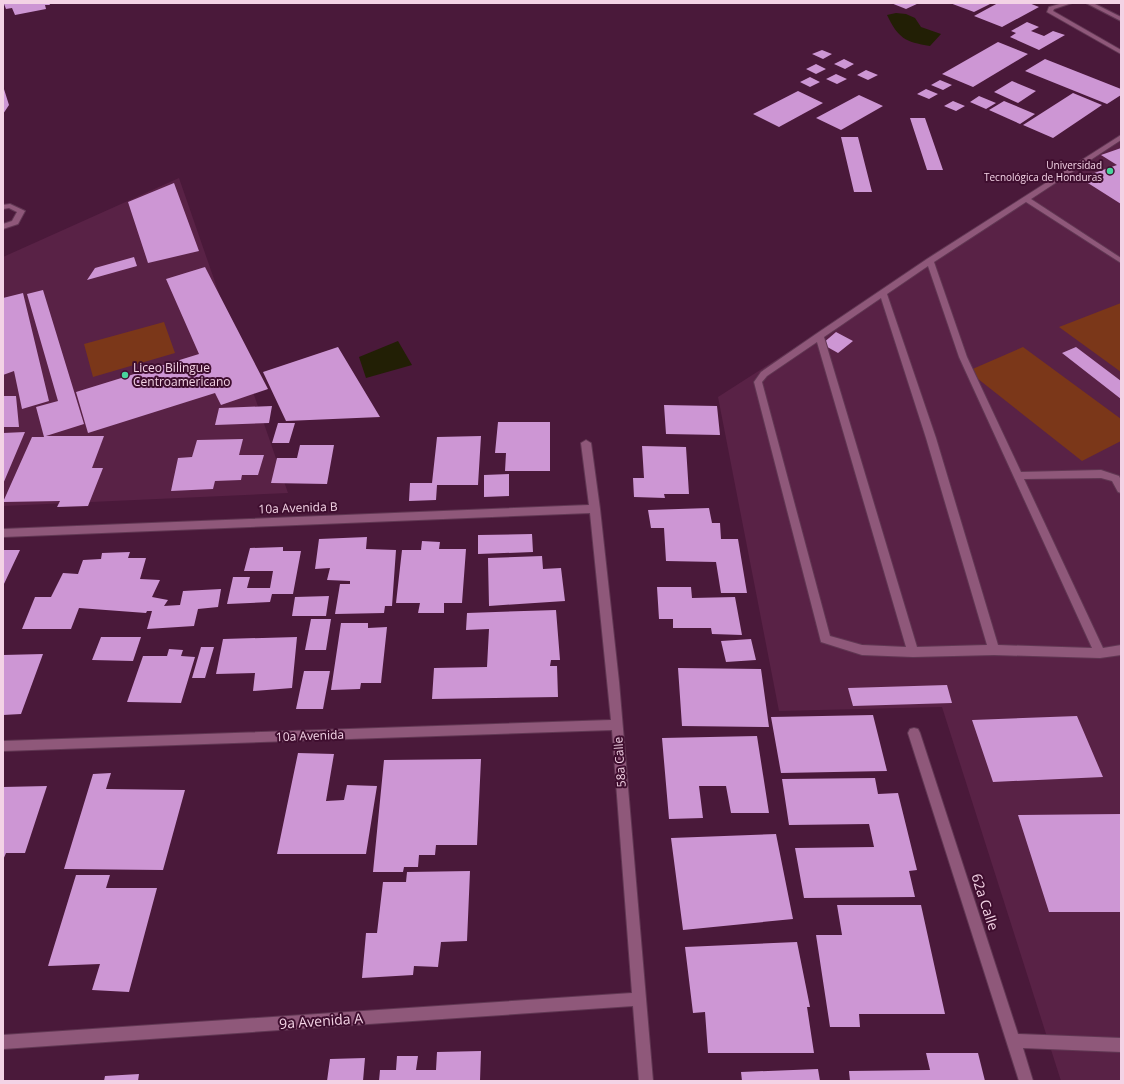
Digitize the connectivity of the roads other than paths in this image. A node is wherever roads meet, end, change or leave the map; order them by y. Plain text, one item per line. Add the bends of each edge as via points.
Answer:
1 (1069, 3) edge
2 (1089, 3) edge
3 (1121, 19) edge
4 (1121, 52) edge
5 (1121, 137) edge
6 (1027, 199) junction
7 (3, 207) edge
8 (3, 227) edge
9 (930, 261) junction
10 (1121, 261) edge
11 (883, 293) junction
12 (819, 336) junction
13 (586, 443) dead end
14 (1017, 476) junction
15 (1121, 489) edge
16 (595, 509) junction
17 (3, 533) edge
18 (994, 650) junction
19 (1121, 650) edge
20 (913, 652) junction
21 (1100, 652) junction
22 (617, 725) junction
23 (914, 733) dead end
24 (3, 746) edge
25 (638, 1000) junction
26 (1013, 1041) junction
27 (3, 1042) edge
28 (1121, 1045) edge
29 (646, 1081) edge
30 (1026, 1081) edge

1 - 4 street via 1051,8 1050,12
2 - 3 street
5 - 6 street
6 - 9 street
6 - 10 street
7 - 8 street via 10,206 21,211 15,222
9 - 11 street
9 - 14 street via 963,357
11 - 12 street
11 - 18 street via 931,438
12 - 20 street
12 - 20 street via 764,374 758,382 825,639 862,650
13 - 16 street, 58a Calle
14 - 15 street via 1101,474 1116,480
14 - 21 street
16 - 17 street, 10a Avenida B
16 - 22 street, 58a Calle
18 - 20 street
18 - 21 street
19 - 21 street
22 - 24 street, 10a Avenida
22 - 25 street, 58a Calle
23 - 26 street, 62a Calle
25 - 27 street, 9a Avenida A
25 - 29 street, 58a Calle
26 - 28 street
26 - 30 street, 62a Calle

